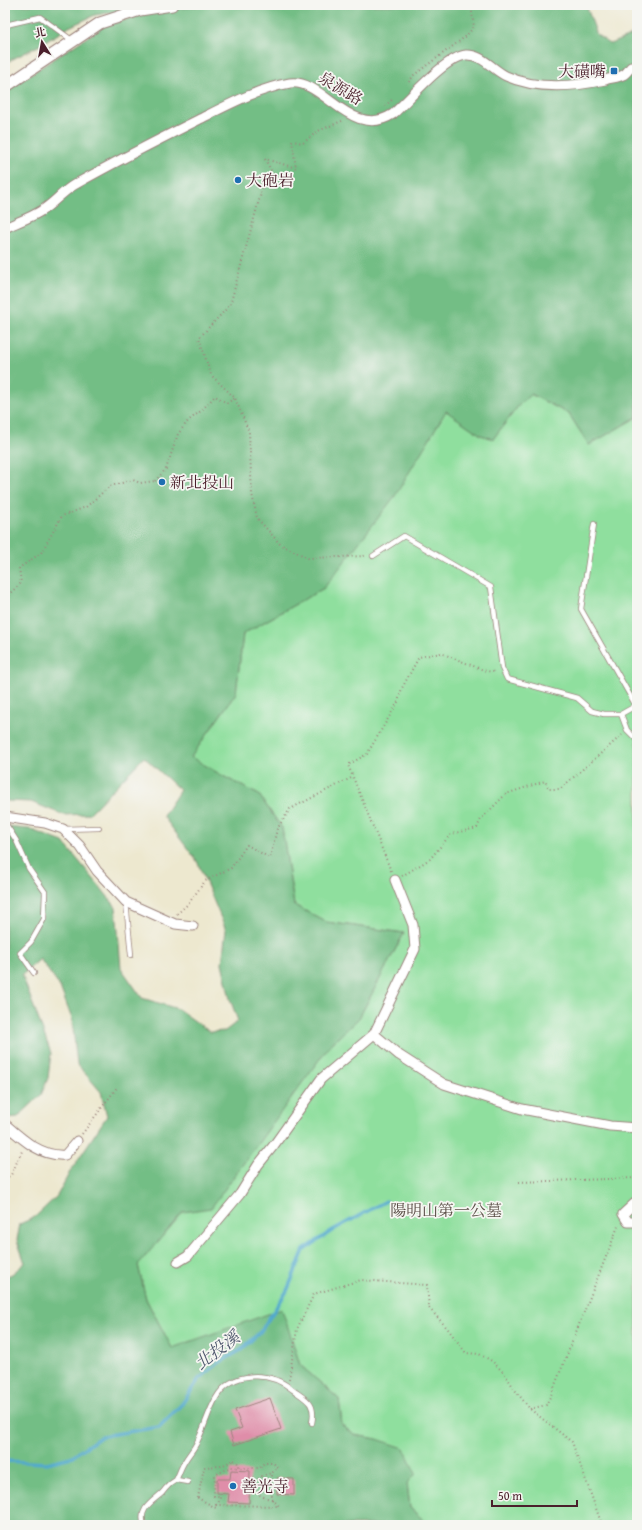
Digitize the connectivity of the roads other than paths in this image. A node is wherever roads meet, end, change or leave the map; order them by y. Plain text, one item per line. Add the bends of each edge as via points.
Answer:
1 (172, 5) edge
2 (5, 27) edge
3 (73, 41) junction
4 (637, 68) edge
5 (5, 87) edge
6 (5, 228) edge
7 (594, 524) dead end
8 (373, 556) road end
9 (636, 705) edge
10 (621, 714) junction
11 (637, 740) edge
12 (5, 817) edge
13 (5, 823) edge
14 (99, 828) dead end
15 (64, 829) junction
16 (395, 880) road end
17 (126, 902) junction
18 (193, 926) dead end
19 (131, 955) dead end
20 (34, 972) dead end
21 (374, 1034) junction
22 (5, 1124) edge
23 (637, 1128) edge
24 (77, 1141) road end
25 (637, 1201) edge
26 (637, 1222) edge
27 (178, 1262) dead end
28 (312, 1423) dead end
29 (176, 1480) junction
30 (188, 1482) dead end
31 (144, 1525) edge

1 - 3 street via 140,10 100,23
2 - 3 lane via 40,16
3 - 5 street
4 - 6 street, 泉源路 via 631,67 623,75 596,82 561,86 514,80 483,60 466,55 444,66 384,120 365,121 305,85 292,83 248,95 112,164 73,186 40,211
7 - 9 lane via 581,610
8 - 10 lane via 404,536 491,587 507,679 577,698 592,711
9 - 10 lane
10 - 11 lane via 627,730
12 - 15 street via 45,823
13 - 20 lane via 29,869 45,892 44,919 31,942 20,953
14 - 15 lane
15 - 17 street via 80,846 96,871
16 - 21 street via 413,925 415,949
17 - 18 street via 168,921
17 - 19 lane
21 - 23 street via 399,1055 444,1084 522,1109 610,1126
21 - 27 street via 321,1079 240,1194 188,1256
22 - 24 street via 26,1143 53,1156 65,1155
25 - 26 street via 623,1214 628,1222
28 - 29 lane via 314,1412 309,1401 288,1386 274,1379 256,1375 240,1378 225,1387 217,1397 206,1416 198,1440
29 - 30 lane
29 - 31 lane via 167,1485 147,1506

